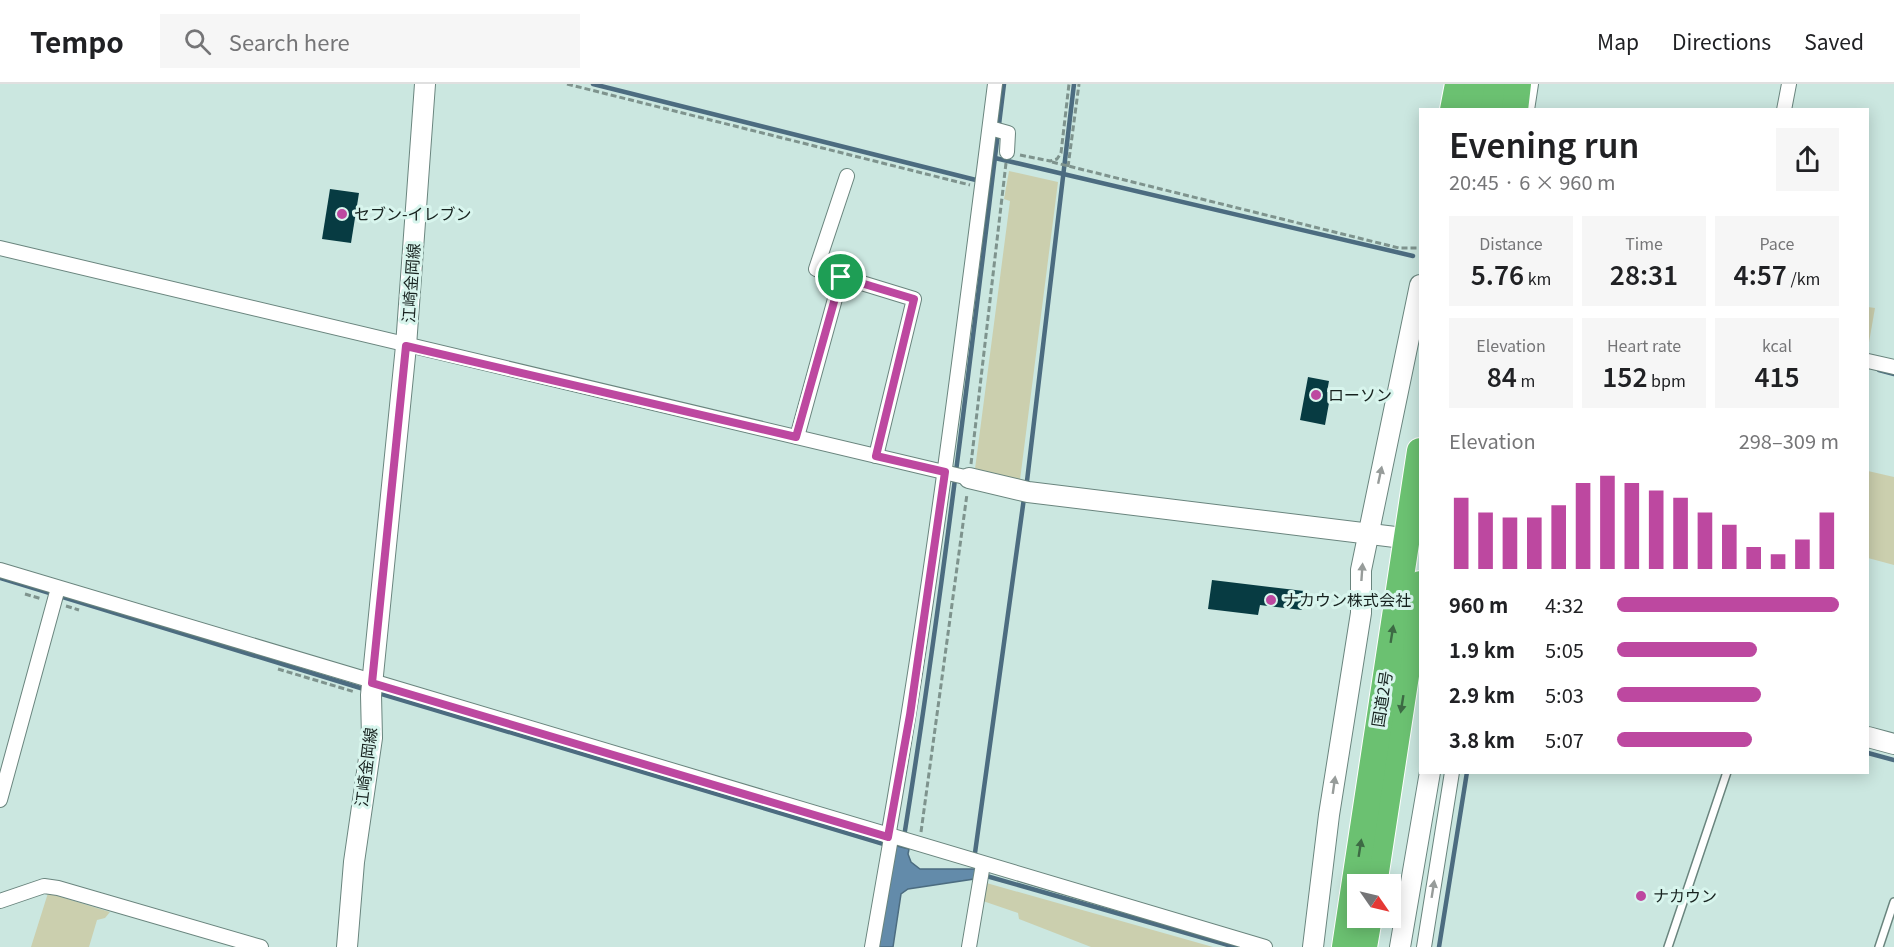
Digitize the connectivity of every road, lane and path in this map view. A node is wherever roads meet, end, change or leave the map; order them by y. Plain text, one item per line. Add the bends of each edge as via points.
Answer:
1 (425, 84) edge
2 (567, 84) edge
3 (995, 84) edge
4 (1070, 84) edge
5 (1079, 84) edge
6 (1450, 84) edge
7 (1458, 84) edge
8 (1478, 84) edge
9 (1498, 84) edge
10 (1518, 84) edge
11 (1531, 84) edge
12 (1789, 84) edge
13 (1448, 108) edge
14 (1453, 108) edge
15 (1474, 108) edge
16 (1494, 108) edge
17 (1515, 108) edge
18 (1527, 108) edge
19 (1784, 108) edge
20 (996, 130) junction
21 (1006, 158) junction
22 (1050, 161) junction
23 (1065, 166) junction
24 (847, 176) dead end
25 (981, 184) junction
26 (1419, 248) edge
27 (1, 252) edge
28 (841, 277) junction
29 (1419, 290) edge
30 (406, 346) junction
31 (1869, 361) edge
32 (1894, 367) edge
33 (796, 437) junction
34 (876, 456) junction
35 (1419, 458) edge
36 (947, 473) junction
37 (967, 477) junction
38 (1369, 532) junction
39 (1395, 537) dead end
40 (0, 570) edge
41 (1419, 591) edge
42 (57, 594) junction
43 (372, 688) junction
44 (1869, 737) edge
45 (1894, 744) edge
46 (1430, 774) edge
47 (1452, 774) edge
48 (1726, 774) edge
49 (0, 800) edge
50 (897, 842) junction
51 (982, 871) junction
52 (1376, 874) edge
53 (0, 901) edge
54 (1894, 902) edge
55 (1367, 928) edge
56 (261, 947) edge
57 (347, 947) edge
58 (872, 947) edge
59 (969, 947) edge
60 (1264, 947) edge
61 (1313, 947) edge
62 (1345, 947) edge
63 (1364, 947) edge
64 (1400, 947) edge
65 (1424, 947) edge
66 (1668, 947) edge
67 (1879, 947) edge

1 - 30 street, 江崎金岡線
2 - 25 path
3 - 20 street
4 - 22 path via 1061,153
5 - 23 path
6 - 13 street
7 - 14 highway
8 - 15 highway
9 - 16 highway
10 - 17 highway
11 - 18 street
12 - 19 street
20 - 21 street via 1008,133
20 - 25 street
21 - 22 path
21 - 37 path
22 - 23 path
23 - 26 path via 1399,248
24 - 28 street via 816,269
25 - 36 street
27 - 30 street
28 - 33 street
28 - 34 street via 914,299
38 -> 29 street
30 - 33 street
30 - 43 street, 江崎金岡線
31 - 32 street
33 - 34 street
34 - 36 street
62 -> 35 highway, 国道2号
36 - 37 street
36 - 50 street via 910,715
37 - 38 street via 1028,492
37 - 50 path
38 - 39 street
61 -> 38 street via 1361,614 1361,570
40 - 42 street
41 -> 52 highway, 国道2号
42 - 43 street
42 - 49 street
43 - 50 street
43 - 57 street, 江崎金岡線 via 372,738 354,862
44 - 45 street
46 - 64 street
65 -> 47 street
48 - 66 lane
50 - 51 street
50 - 58 street
51 - 59 street
51 - 60 street
53 - 56 street via 44,886 58,888
54 - 67 lane
55 - 63 highway

